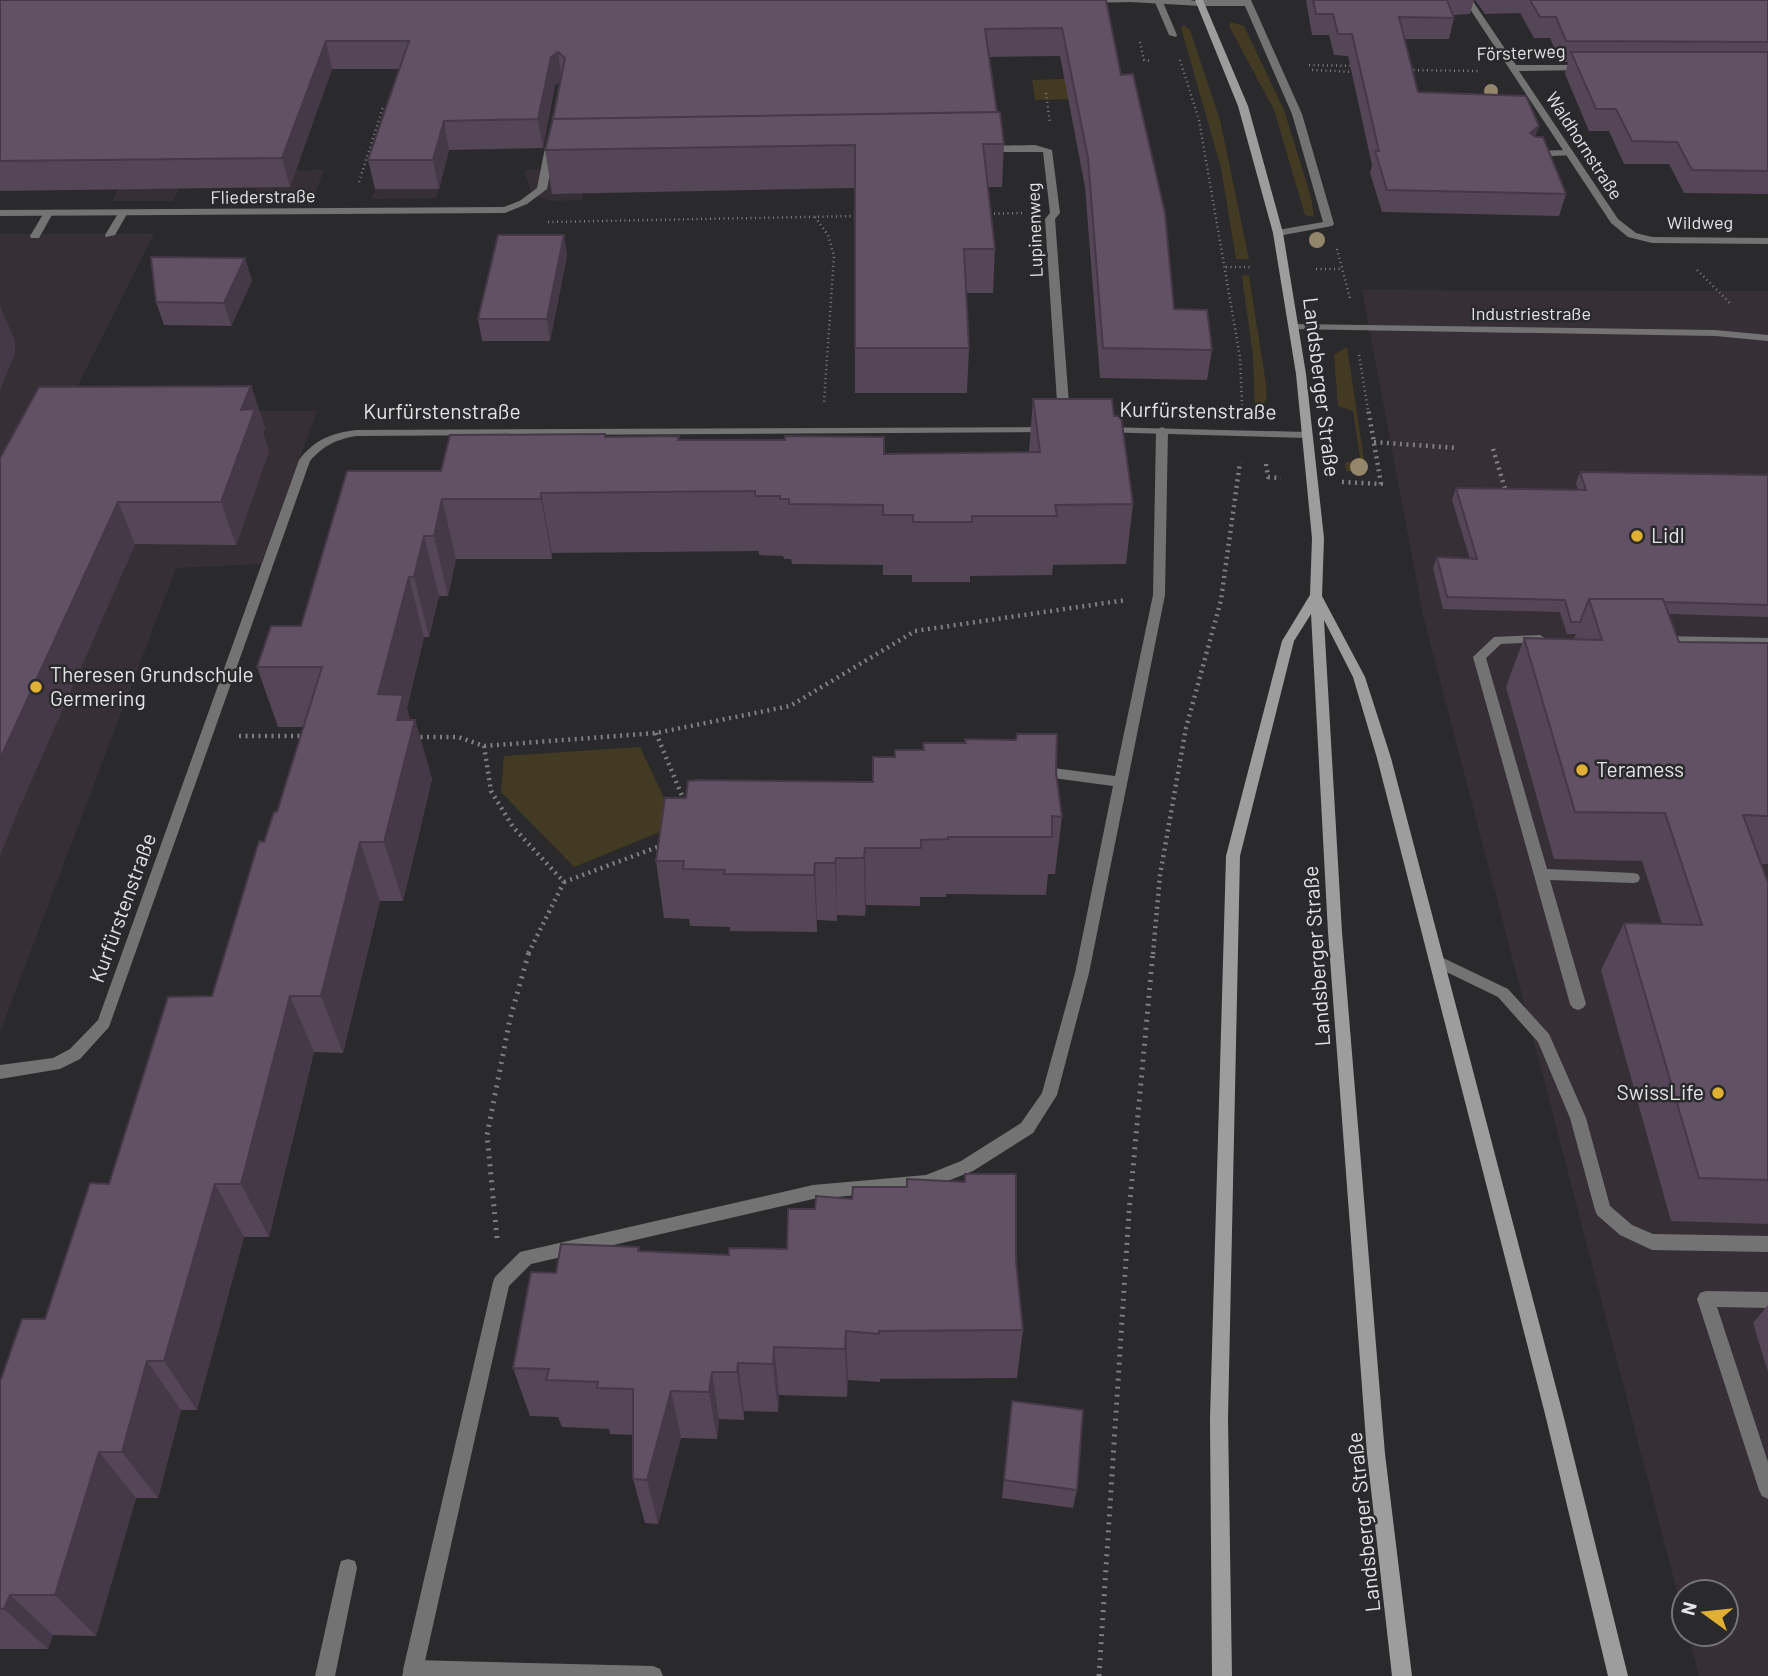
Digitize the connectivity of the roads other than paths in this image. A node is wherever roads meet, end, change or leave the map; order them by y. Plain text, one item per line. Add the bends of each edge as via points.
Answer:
1 (1072, 0) edge
2 (1127, 0) edge
3 (1133, 0) edge
4 (1158, 0) edge
5 (1468, 0) edge
6 (1200, 1) edge
7 (1248, 1) edge
8 (1172, 35) road end
9 (1592, 67) edge
10 (1513, 68) junction
11 (553, 133) edge
12 (972, 150) edge
13 (1569, 153) junction
14 (1531, 154) edge
15 (548, 156) junction
16 (562, 156) edge
17 (0, 213) edge
18 (48, 213) junction
19 (122, 214) junction
20 (1278, 233) junction
21 (110, 235) dead end
22 (1632, 235) joint
23 (35, 236) dead end
24 (1768, 241) edge
25 (1293, 327) junction
26 (1768, 338) edge
27 (1066, 430) joint
28 (1093, 430) edge
29 (1162, 430) junction
30 (1307, 435) junction
31 (1316, 595) junction
32 (1551, 639) edge
33 (1643, 640) edge
34 (1768, 642) edge
35 (1017, 768) edge
36 (1120, 782) junction
37 (1541, 874) junction
38 (1633, 878) dead end
39 (1437, 961) junction
40 (1578, 1004) dead end
41 (0, 1072) edge
42 (1768, 1244) edge
43 (1768, 1300) edge
44 (1768, 1490) edge
45 (348, 1568) dead end
46 (413, 1673) edge
47 (568, 1675) edge
48 (325, 1676) edge
49 (653, 1676) edge
50 (1223, 1676) edge
51 (1402, 1676) edge
52 (1618, 1676) edge

1 - 2 street
3 - 4 street
4 - 6 street
4 - 8 street
5 - 10 street, Waldhornstraße
6 - 7 street
6 - 20 main road, Landsberger Straße via 1243,106
7 - 20 street via 1297,114 1329,224
9 - 10 street, Försterweg
10 - 13 street, Waldhornstraße
11 - 15 street
12 - 27 street, Lupinenweg via 1047,150 1055,213 1050,219
13 - 14 street
13 - 22 street, Waldhornstraße via 1615,221
15 - 16 street
15 - 19 street, Fliederstraße via 542,189 505,210
17 - 18 street, Fliederstraße
18 - 19 street, Fliederstraße
18 - 23 street
19 - 21 street
20 - 25 main road, Landsberger Straße
22 - 24 street, Wildweg via 1652,240
25 - 26 street, Industriestraße via 1715,332
25 - 30 main road, Landsberger Straße
27 - 41 street, Kurfürstenstraße via 335,436 316,445 305,460 104,1023 75,1054 55,1064
28 - 29 street, Kurfürstenstraße
29 - 30 street, Kurfürstenstraße
29 - 36 street via 1159,595
30 - 31 main road, Landsberger Straße via 1318,538
31 - 39 main road via 1359,677
31 - 50 main road via 1287,641 1233,856 1219,1419
31 - 51 main road, Landsberger Straße via 1335,932 1374,1427
32 - 37 street via 1498,640 1479,657
33 - 34 street
35 - 36 street
36 - 46 street via 1082,973 1049,1095 1027,1128 967,1166 927,1182 813,1192 594,1241 526,1257 501,1282
37 - 38 street
37 - 40 street
39 - 42 street via 1503,993 1544,1038 1578,1118 1603,1210 1626,1230 1652,1242
39 - 52 main road
43 - 44 street via 1706,1299
45 - 48 street
46 - 47 street
47 - 49 street

